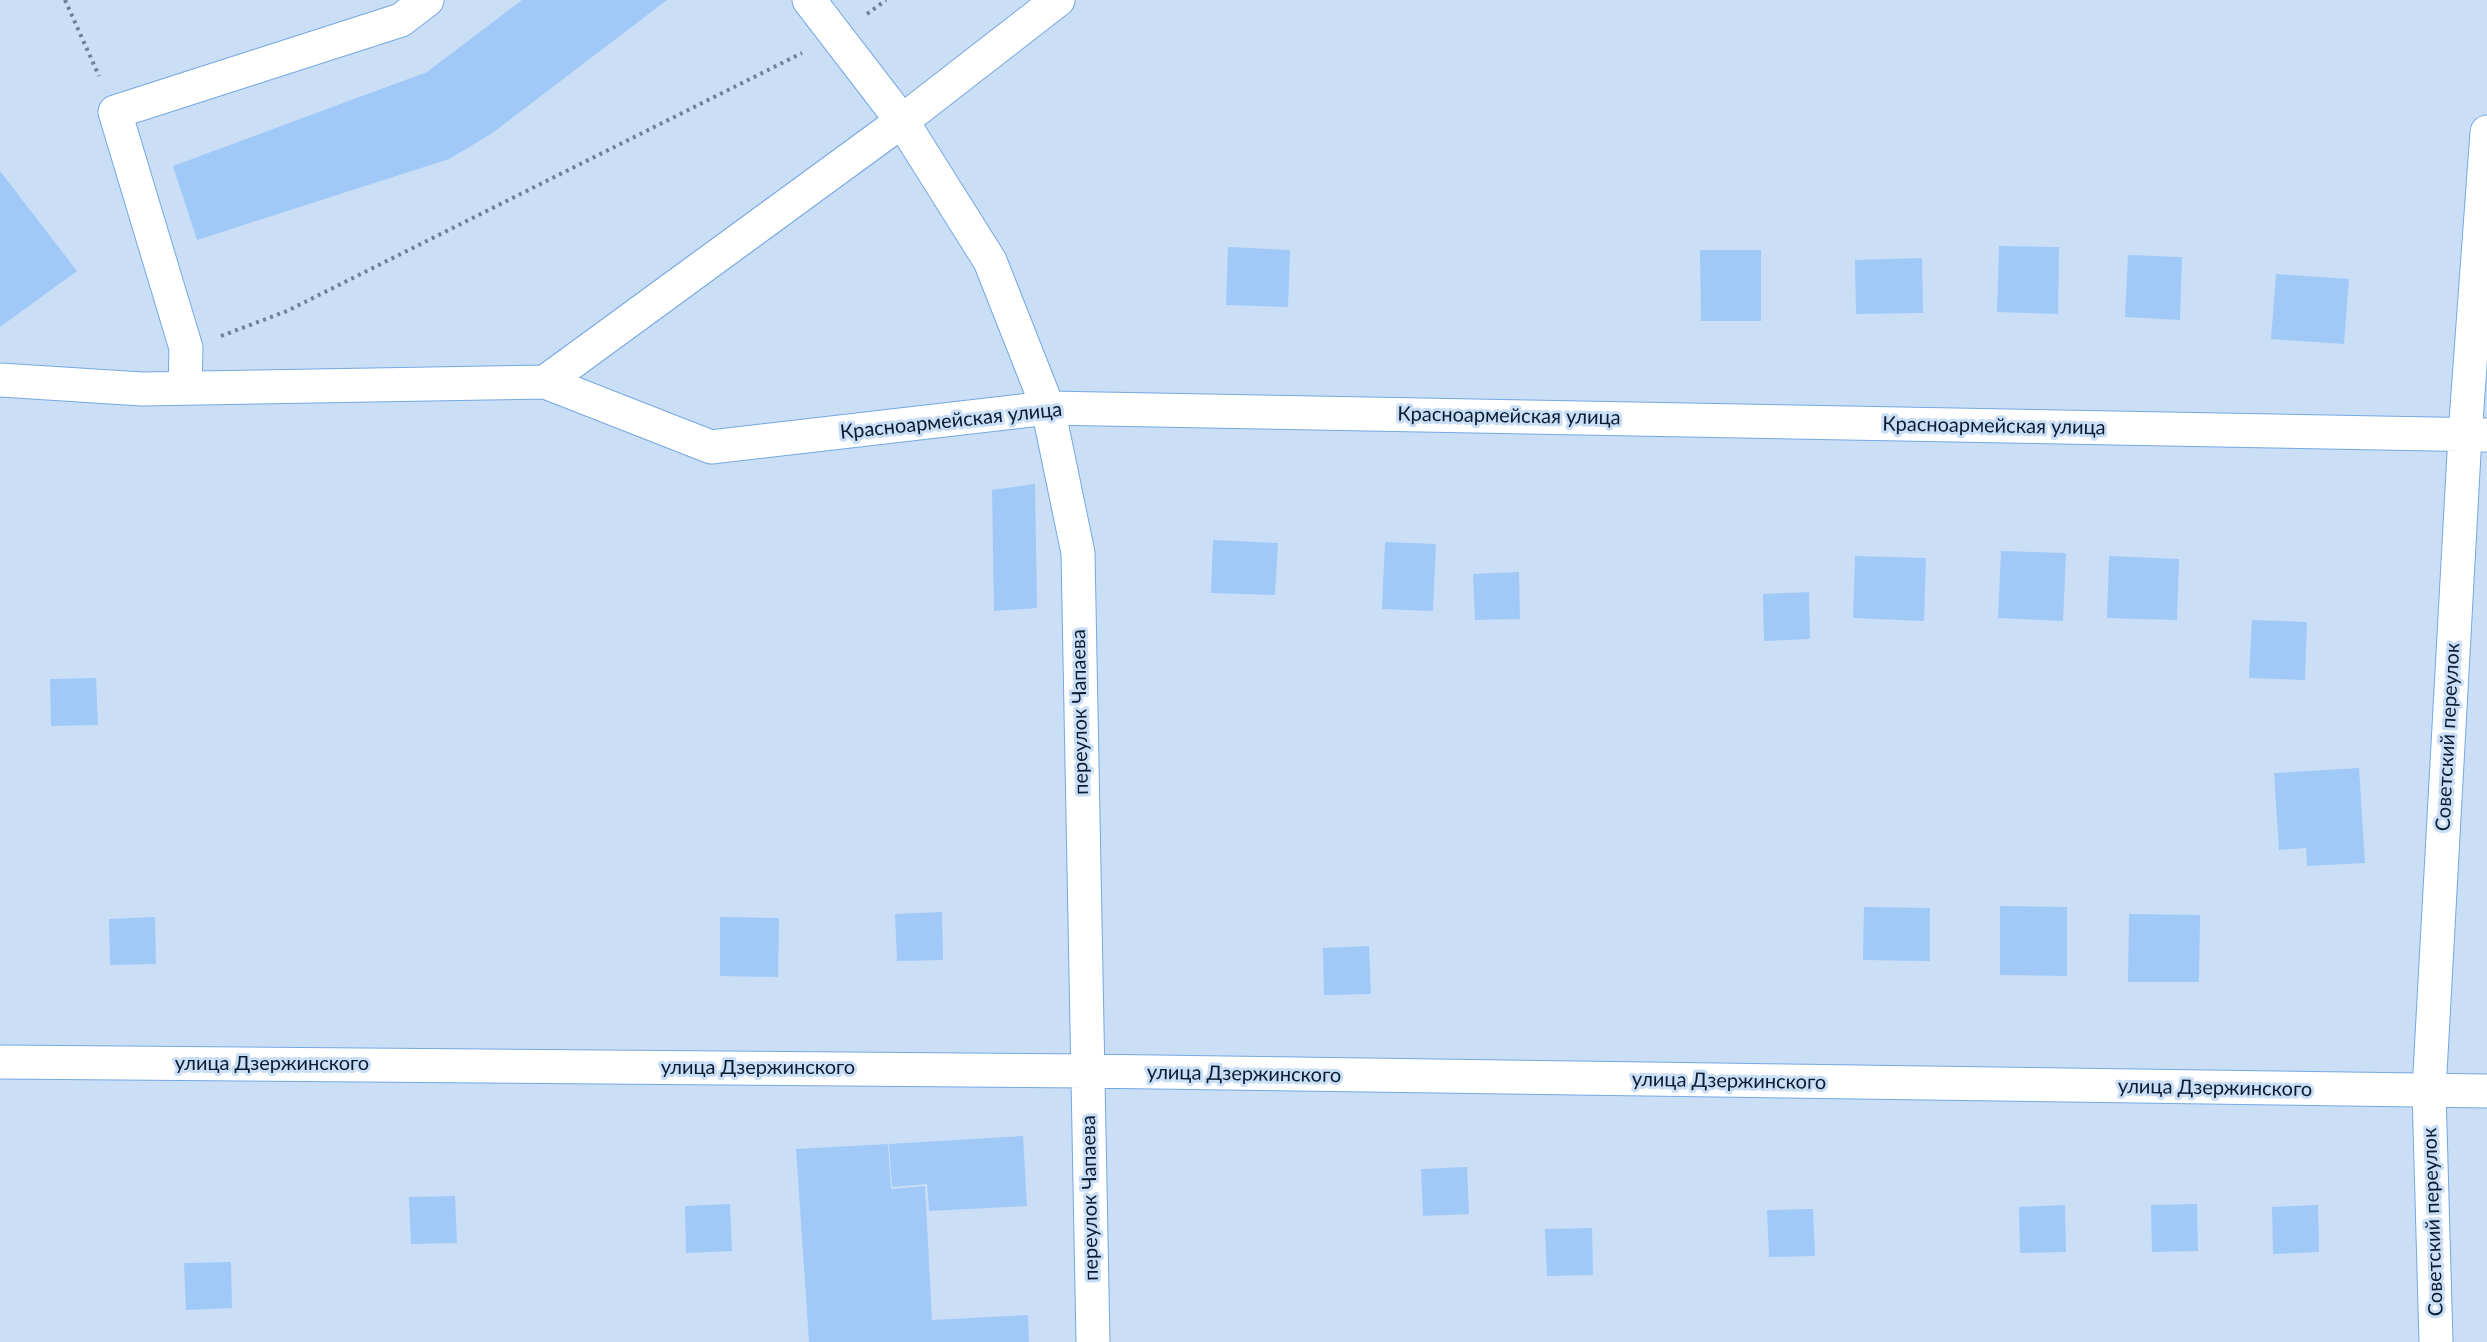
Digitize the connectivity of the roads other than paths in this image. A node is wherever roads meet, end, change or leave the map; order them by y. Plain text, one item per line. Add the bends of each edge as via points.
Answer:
1 (427, 0) edge
2 (809, 0) edge
3 (1058, 0) edge
4 (902, 121) junction
5 (2487, 132) edge
6 (0, 380) edge
7 (545, 382) junction
8 (185, 388) junction
9 (1048, 408) junction
10 (2476, 435) edge
11 (0, 1062) edge
12 (1086, 1071) junction
13 (2429, 1091) junction
14 (2487, 1091) edge
15 (1093, 1342) edge
16 (2436, 1342) edge

1 - 8 street via 401,20 115,112 186,348
2 - 4 street, переулок Чапаева
3 - 4 street
4 - 7 street
4 - 9 street, переулок Чапаева via 990,261
5 - 10 street, Советский переулок
6 - 8 street
7 - 8 street
7 - 9 street, Красноармейская улица via 711,447
9 - 10 street, Красноармейская улица
9 - 12 street, переулок Чапаева via 1078,554
10 - 13 street, Советский переулок
11 - 12 street, улица Дзержинского
12 - 13 street, улица Дзержинского
12 - 15 street, переулок Чапаева
13 - 14 street, улица Дзержинского
13 - 16 street, Советский переулок

